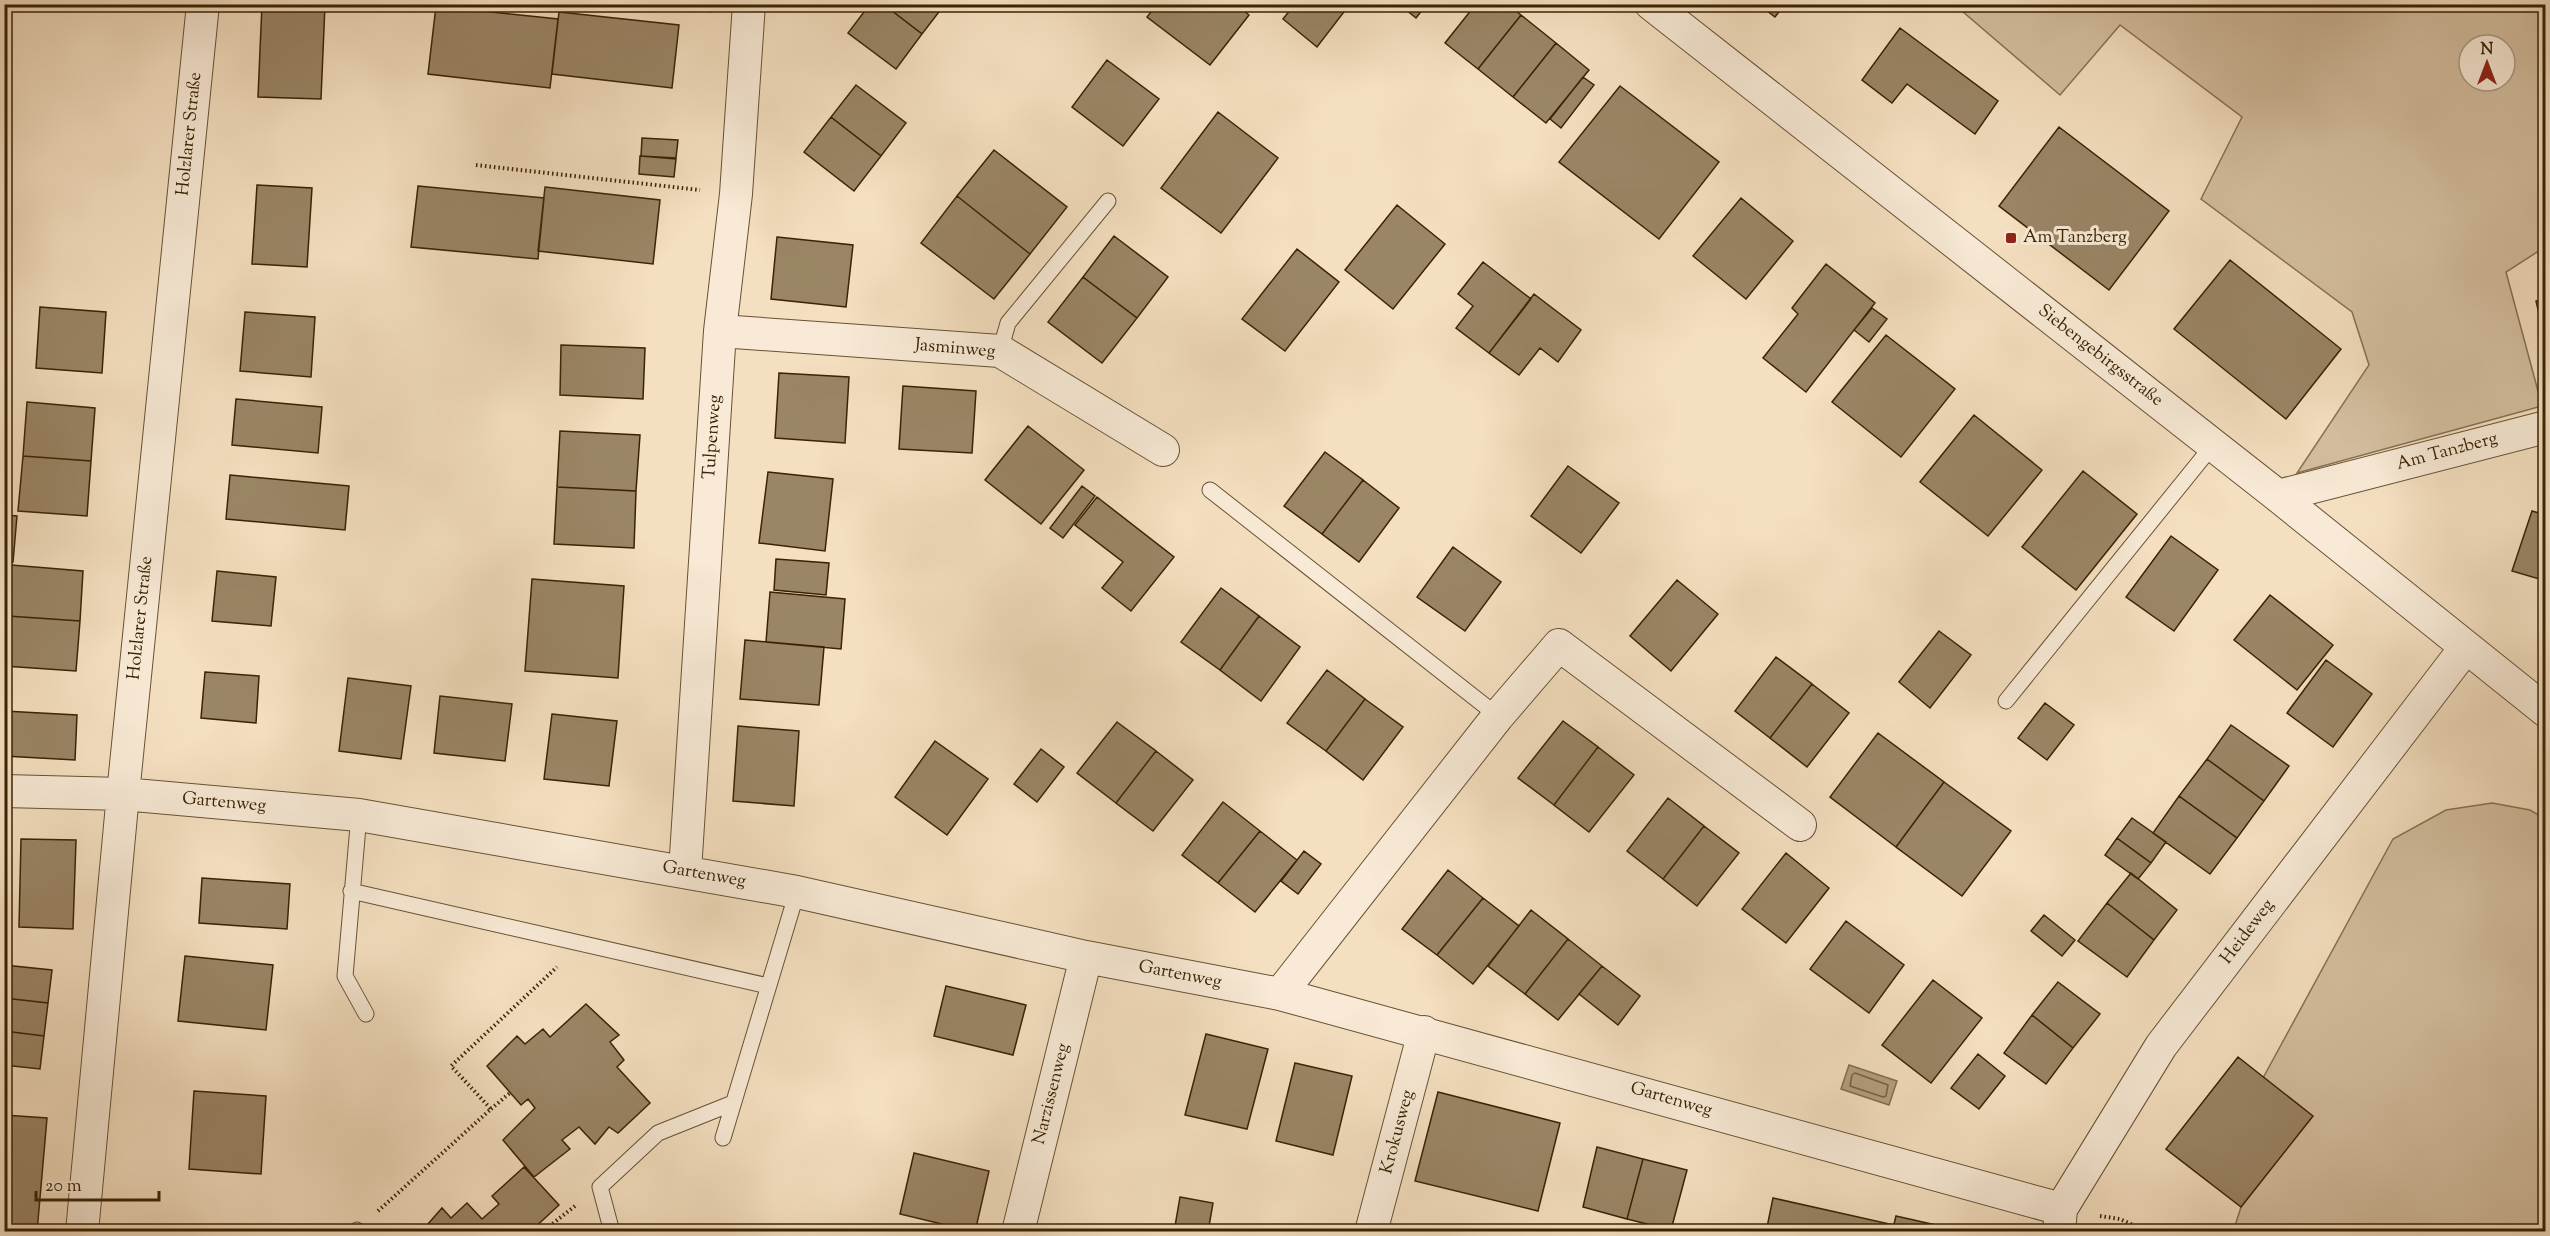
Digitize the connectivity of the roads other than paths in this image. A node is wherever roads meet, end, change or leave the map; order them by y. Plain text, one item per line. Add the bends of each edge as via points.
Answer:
1 (203, 4) edge
2 (1651, 4) edge
3 (749, 10) edge
4 (1108, 201) dead end
5 (720, 331) junction
6 (1000, 351) junction
7 (2546, 427) edge
8 (2213, 445) junction
9 (1163, 450) dead end
10 (1210, 490) dead end
11 (2278, 496) junction
12 (2466, 647) junction
13 (2006, 701) dead end
14 (2546, 711) edge
15 (1498, 716) junction
16 (4, 791) edge
17 (123, 794) junction
18 (359, 815) junction
19 (1800, 825) dead end
20 (685, 871) junction
21 (351, 891) junction
22 (797, 892) junction
23 (1086, 957) junction
24 (768, 986) junction
25 (1280, 994) junction
26 (366, 1014) dead end
27 (1424, 1032) junction
28 (733, 1103) junction
29 (723, 1138) dead end
30 (2060, 1220) edge
31 (82, 1232) edge
32 (612, 1232) edge
33 (1018, 1232) edge
34 (1371, 1232) edge

1 - 17 street, Holzlarer Straße
2 - 8 street, Siebengebirgsstraße
3 - 5 street, Tulpenweg via 736,194
4 - 6 lane via 1008,323
5 - 6 street, Jasminweg
5 - 20 street, Tulpenweg
6 - 9 street, Jasminweg
7 - 11 street, Am Tanzberg
8 - 11 street, Siebengebirgsstraße
8 - 13 lane
10 - 15 lane
11 - 12 street, Siebengebirgsstraße
12 - 14 street, Siebengebirgsstraße
12 - 30 street, Heideweg via 2161,1046
15 - 19 street via 1559,645
15 - 25 street
16 - 17 street, Gartenweg
17 - 18 street, Gartenweg
17 - 31 street, Holzlarer Straße
18 - 20 street, Gartenweg
18 - 21 lane
20 - 22 street, Gartenweg
21 - 24 lane
21 - 26 lane via 345,976
22 - 23 street, Gartenweg
22 - 24 lane
23 - 25 street, Gartenweg
23 - 33 street, Narzissenweg
24 - 28 lane
25 - 27 street, Gartenweg
27 - 30 street, Gartenweg
27 - 34 street, Krokusweg
28 - 29 lane
28 - 32 lane via 658,1133 600,1187

